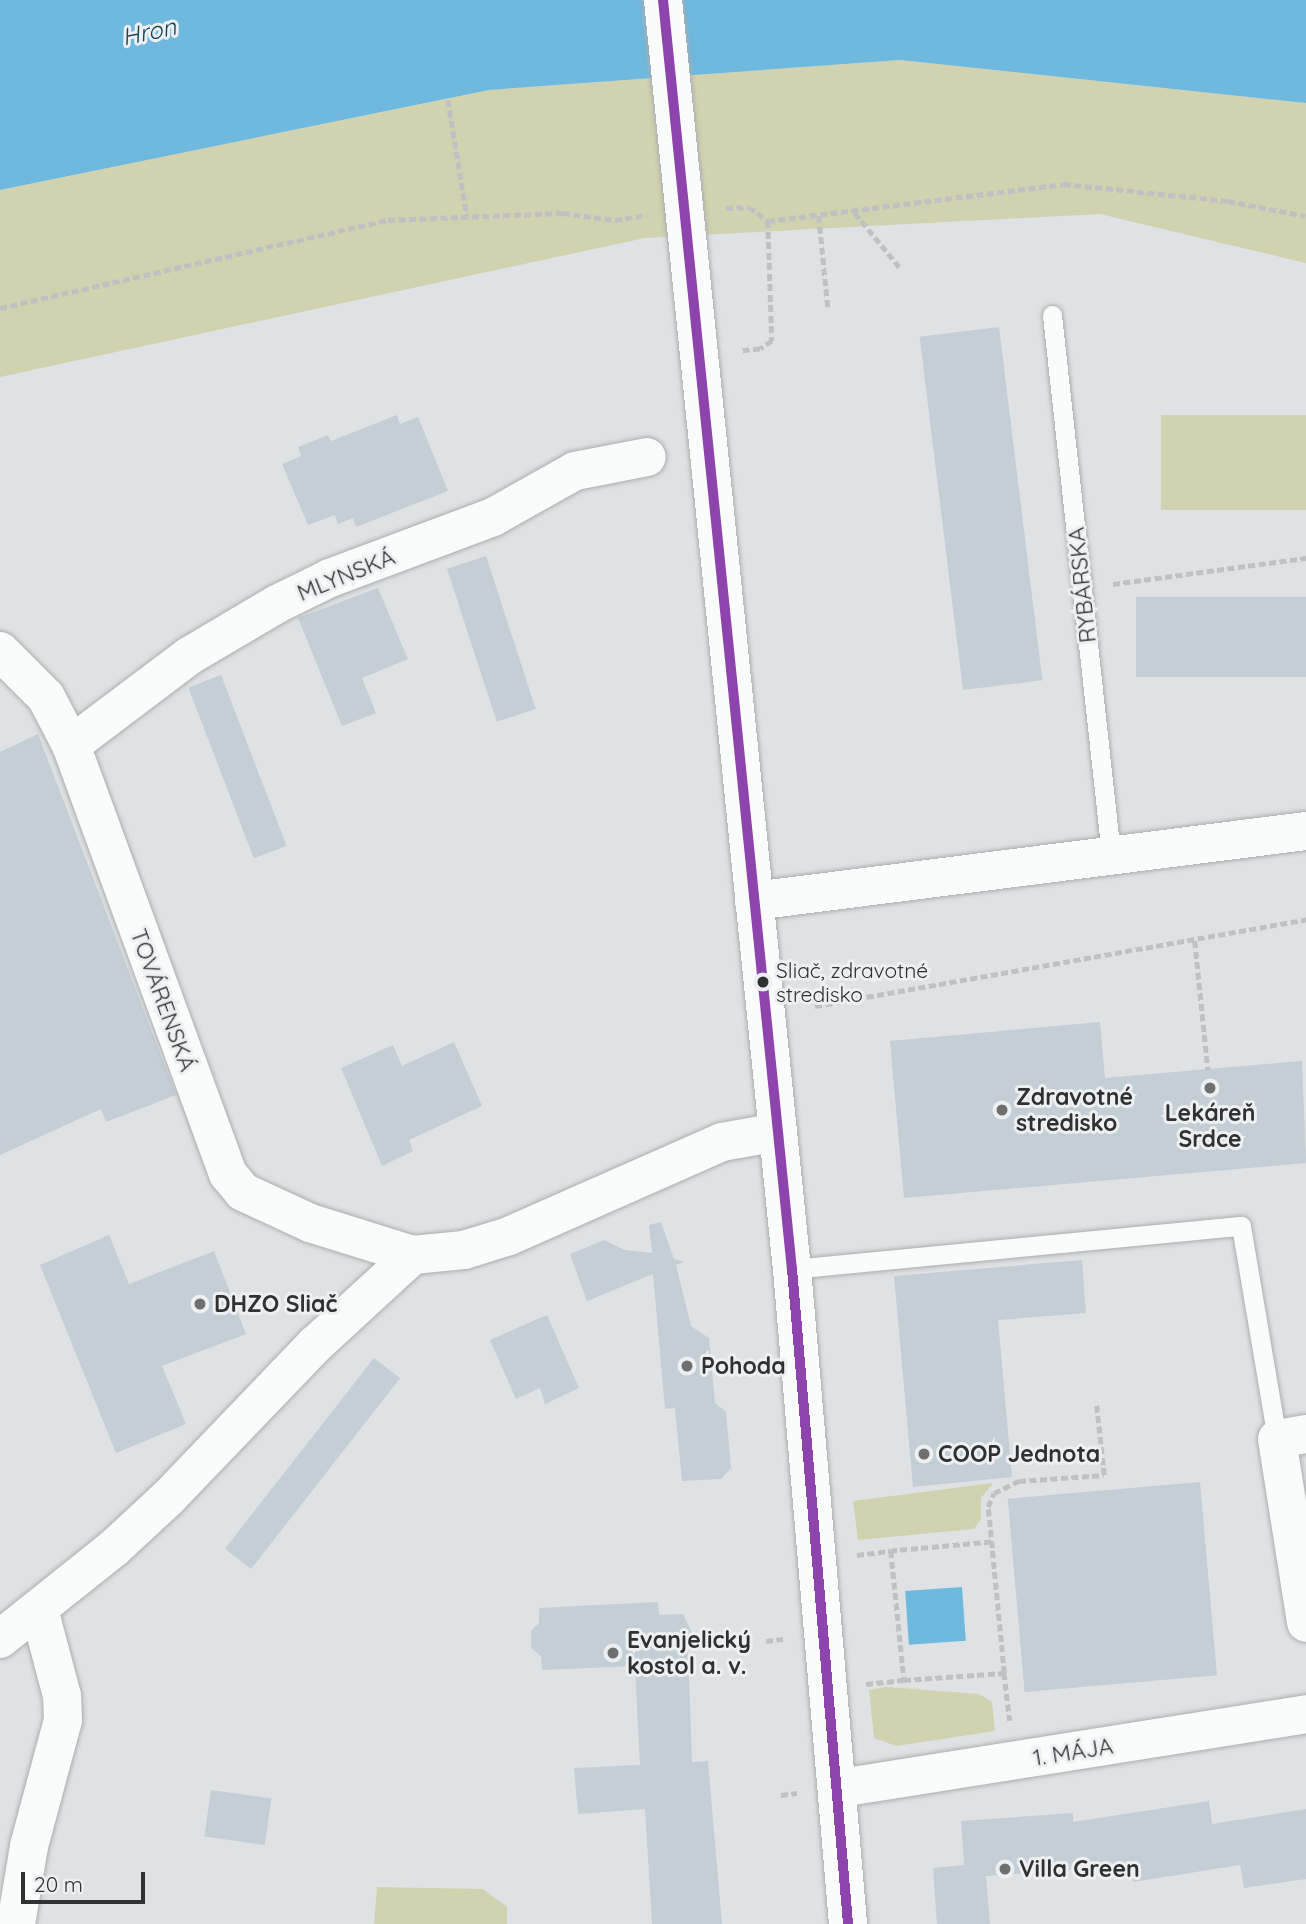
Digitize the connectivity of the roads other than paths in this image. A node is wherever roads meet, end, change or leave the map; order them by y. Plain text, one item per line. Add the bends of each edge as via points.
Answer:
1 (663, 0) edge
2 (1052, 315) dead end
3 (647, 457) dead end
4 (0, 651) edge
5 (71, 745) junction
6 (1306, 831) edge
7 (1111, 855) junction
8 (754, 901) junction
9 (778, 1132) junction
10 (413, 1255) junction
11 (792, 1269) junction
12 (1291, 1437) edge
13 (39, 1609) junction
14 (1306, 1623) edge
15 (0, 1639) edge
16 (1306, 1713) edge
17 (840, 1788) junction
18 (16, 1924) edge
19 (848, 1924) edge

1 - 8 street via 702,211
2 - 7 lane, RYBÁRSKA
3 - 5 street, MLYNSKÁ via 575,471 493,517 330,578 276,604 189,656
4 - 5 street, TOVÁRENSKÁ via 46,697
5 - 10 street, TOVÁRENSKÁ via 228,1174 243,1192 310,1223
6 - 7 street
7 - 8 street
8 - 9 street
9 - 10 street, TOVÁRENSKÁ via 722,1142 509,1236 464,1250
9 - 11 street
10 - 13 street via 315,1345 169,1497
11 - 12 lane via 1241,1226
11 - 17 street
12 - 14 street
13 - 15 street
13 - 18 street via 62,1696 63,1720 29,1846
16 - 17 street, 1. MÁJA
17 - 19 street

